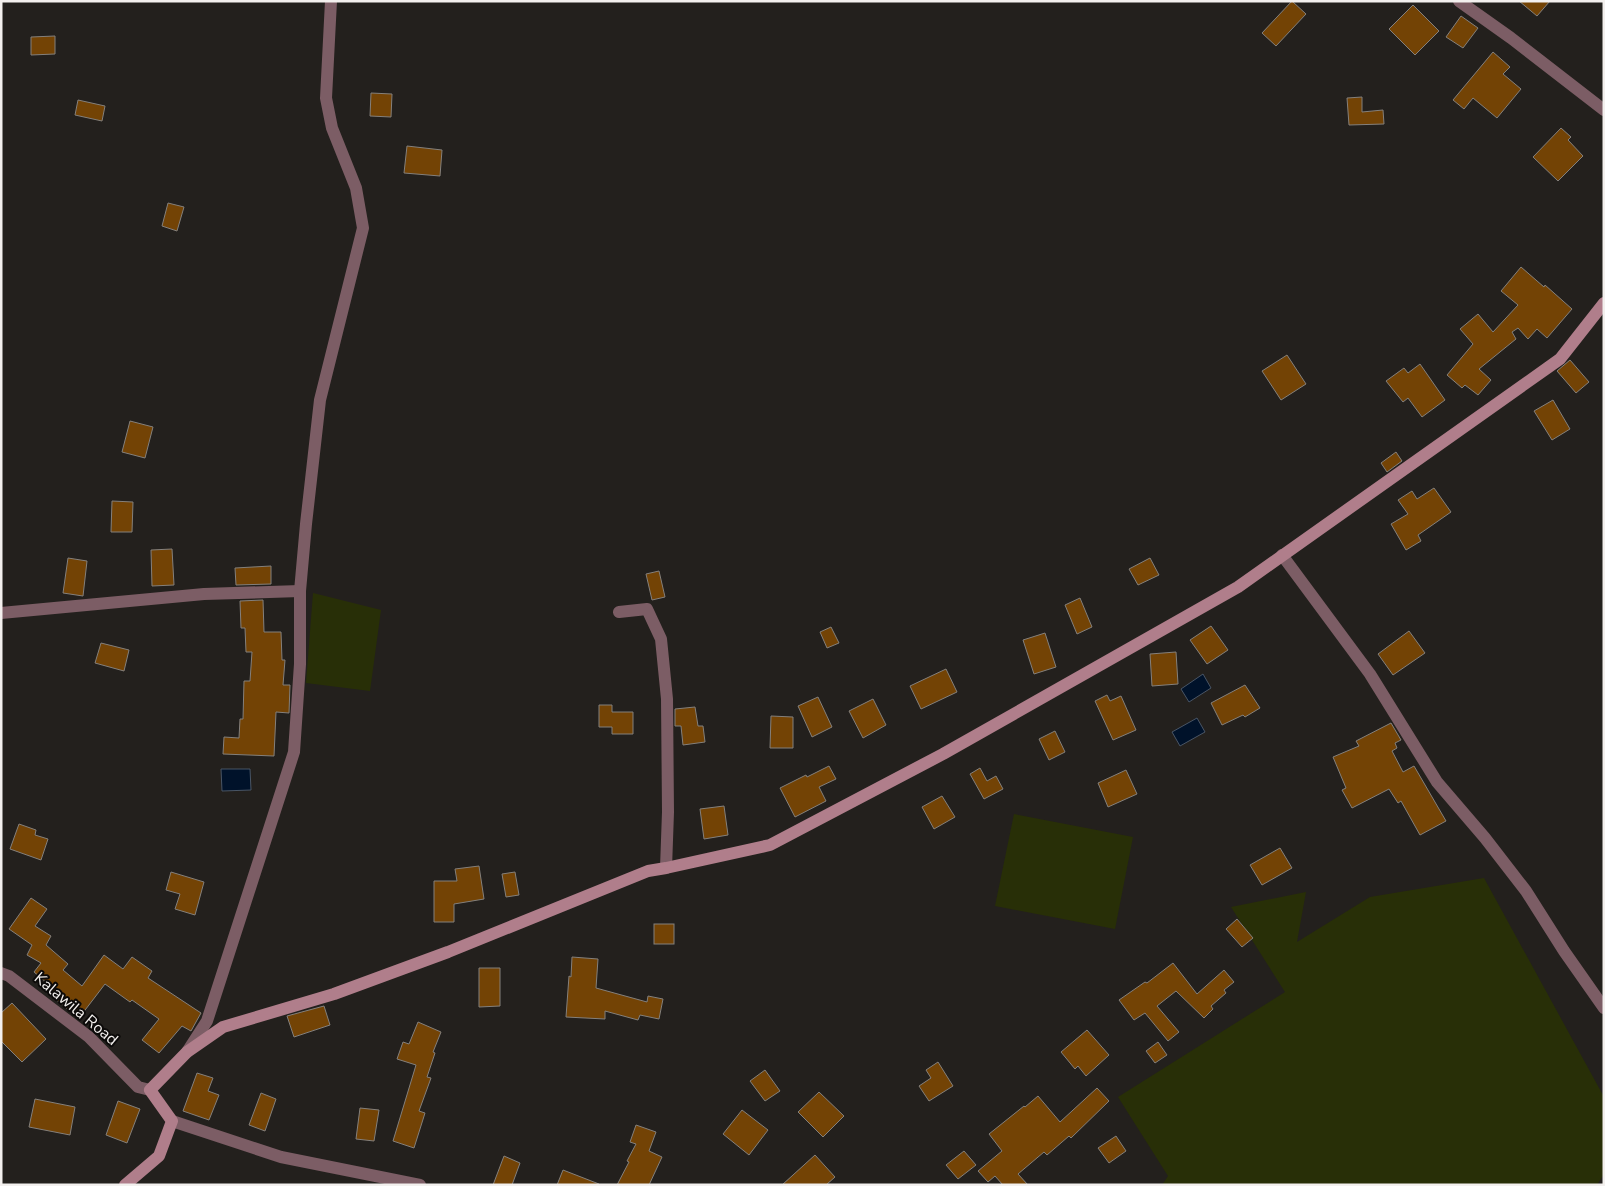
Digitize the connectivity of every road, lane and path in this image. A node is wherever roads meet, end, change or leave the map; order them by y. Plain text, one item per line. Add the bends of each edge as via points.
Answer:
1 (331, 1) edge
2 (1459, 1) edge
3 (1604, 110) edge
4 (1604, 303) edge
5 (1282, 555) junction
6 (300, 591) junction
7 (619, 612) dead end
8 (1, 613) edge
9 (666, 868) junction
10 (1, 973) edge
11 (1604, 1008) edge
12 (187, 1052) junction
13 (150, 1090) junction
14 (172, 1121) junction
15 (125, 1185) edge
16 (420, 1185) edge

1 - 6 street via 326,98 332,128 356,188 363,228 320,400
2 - 3 street
4 - 5 street via 1560,358
5 - 9 street via 1238,586 943,754 770,845
5 - 11 street via 1370,674 1437,782 1486,838 1526,891
6 - 8 street via 204,594
6 - 12 street via 300,664 294,752 207,1021
7 - 9 street via 646,609 661,640 667,699
9 - 12 street via 648,871 334,994 223,1027
10 - 13 street, Kalawila Road via 89,1037 138,1087
12 - 13 street
13 - 14 street
14 - 15 street via 159,1156
14 - 16 street via 281,1157

